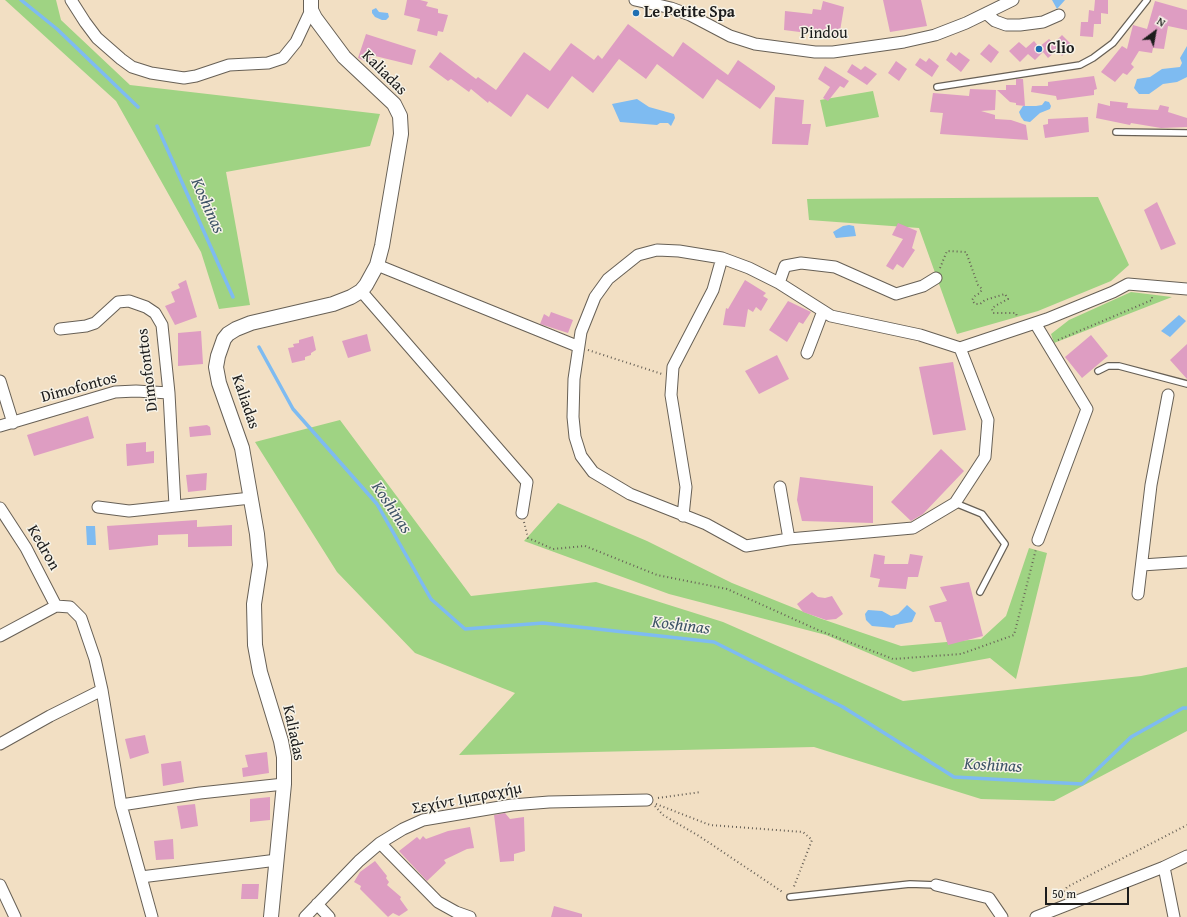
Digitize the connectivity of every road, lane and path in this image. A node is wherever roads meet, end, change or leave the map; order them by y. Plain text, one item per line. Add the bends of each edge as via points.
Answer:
1 (71, 0) edge
2 (635, 0) edge
3 (1013, 0) edge
4 (1147, 0) edge
5 (311, 5) edge
6 (987, 14) junction
7 (1059, 15) dead end
8 (936, 87) dead end
9 (1116, 132) dead end
10 (1187, 133) edge
11 (722, 258) junction
12 (377, 265) junction
13 (936, 278) joint
14 (779, 283) junction
15 (1152, 286) junction
16 (1187, 289) edge
17 (361, 291) junction
18 (822, 311) junction
19 (1035, 323) junction
20 (1021, 328) junction
21 (60, 329) dead end
22 (1048, 344) junction
23 (578, 346) junction
24 (960, 348) junction
25 (807, 353) dead end
26 (1098, 371) dead end
27 (672, 378) junction
28 (0, 381) edge
29 (1187, 384) edge
30 (169, 393) junction
31 (1168, 395) dead end
32 (13, 423) junction
33 (0, 426) edge
34 (780, 487) dead end
35 (251, 498) junction
36 (955, 503) junction
37 (175, 506) junction
38 (98, 507) dead end
39 (0, 508) edge
40 (522, 513) joint
41 (683, 516) junction
42 (788, 539) junction
43 (1038, 540) joint
44 (1187, 562) edge
45 (1142, 564) junction
46 (980, 592) dead end
47 (1138, 594) dead end
48 (56, 606) junction
49 (0, 636) edge
50 (102, 690) junction
51 (0, 744) edge
52 (284, 784) junction
53 (701, 792) dead end
54 (647, 800) joint
55 (121, 805) junction
56 (1187, 825) edge
57 (380, 843) junction
58 (1187, 856) edge
59 (277, 860) junction
60 (1164, 867) junction
61 (141, 877) junction
62 (0, 885) edge
63 (936, 885) joint
64 (790, 897) junction
65 (317, 904) junction
66 (1042, 915) edge
67 (15, 917) edge
68 (152, 917) edge
69 (271, 917) edge
70 (305, 917) edge
71 (329, 917) edge
72 (470, 917) edge
73 (1002, 917) edge
74 (1174, 917) edge

1 - 5 street via 93,33 120,59 132,67 151,73 184,78 229,65 268,63 283,58 296,42
2 - 6 street, Pindou via 690,15 743,41 814,52 855,50 904,42 935,35
3 - 6 street, Pindou
4 - 8 lane via 1113,43 1080,65
5 - 12 street, Kaliadas via 344,57 389,98 400,116 401,134
6 - 7 street via 995,21 1006,25 1044,22
9 - 10 lane
11 - 14 street
11 - 23 street via 657,250 638,255 608,279 595,297
11 - 27 street via 713,290 674,367
12 - 17 street, Kaliadas via 372,277
12 - 23 street
13 - 14 street via 923,286 896,294 835,267 801,263 785,266
13 - 20 path via 947,251 966,252 978,285 982,289 972,300 975,304 980,304 1006,294 1008,299 995,306 992,309 993,313 1016,313
14 - 18 street
15 - 16 street
15 - 19 street via 1128,284 1076,308
15 - 22 path via 1152,300
17 - 35 street, Kaliadas via 333,304 251,323 236,329 224,339 216,366 219,383 242,448
17 - 40 street via 527,482
18 - 24 street via 831,316 920,335
18 - 25 street
19 - 20 street
19 - 22 street
20 - 24 street
21 - 30 street, Dimofonttos via 95,323 118,302 129,301 146,307 155,313 162,325
22 - 43 street via 1087,409
23 - 27 path
23 - 41 street via 573,417 575,437 581,456 593,472 609,483 653,505
24 - 36 street via 988,420 985,457
26 - 29 lane via 1108,366 1119,366
27 - 41 street via 673,416 686,487
28 - 32 street
30 - 32 street, Dimofontos via 115,392
30 - 37 street, Dimofonttos
31 - 45 street via 1150,485
32 - 33 street, Dimofontos
34 - 42 street
35 - 37 street
35 - 52 street, Kaliadas via 260,565 254,604 255,645 260,672 281,741
36 - 42 street via 913,528
36 - 46 lane via 982,514 1005,544
37 - 38 street via 129,511
39 - 48 street, Kedron via 26,548
40 - 43 path via 528,538 553,549 585,546 657,575 728,589 818,630 893,659 961,654 1014,635
41 - 42 street via 706,524 746,546
44 - 45 street
45 - 47 street
48 - 49 street
48 - 50 street via 70,607 81,618
50 - 51 street
50 - 55 street
52 - 55 street
52 - 59 street, Kaliadas
53 - 54 path
54 - 57 street, Σεχίντ Ιμπραχήμ via 512,805 423,820
55 - 61 street
56 - 66 path via 1067,887
57 - 65 street, Σεχίντ Ιμπραχήμ
57 - 72 street via 438,902
58 - 60 street
59 - 61 street
59 - 69 street, Kaliadas
60 - 66 street
60 - 74 street
61 - 68 street
62 - 67 street
63 - 64 lane via 910,884
63 - 73 street via 989,898
64 - 64 path via 812,840 803,832 710,825 652,802 663,815
65 - 70 street, Σεχίντ Ιμπραχήμ
65 - 71 street

